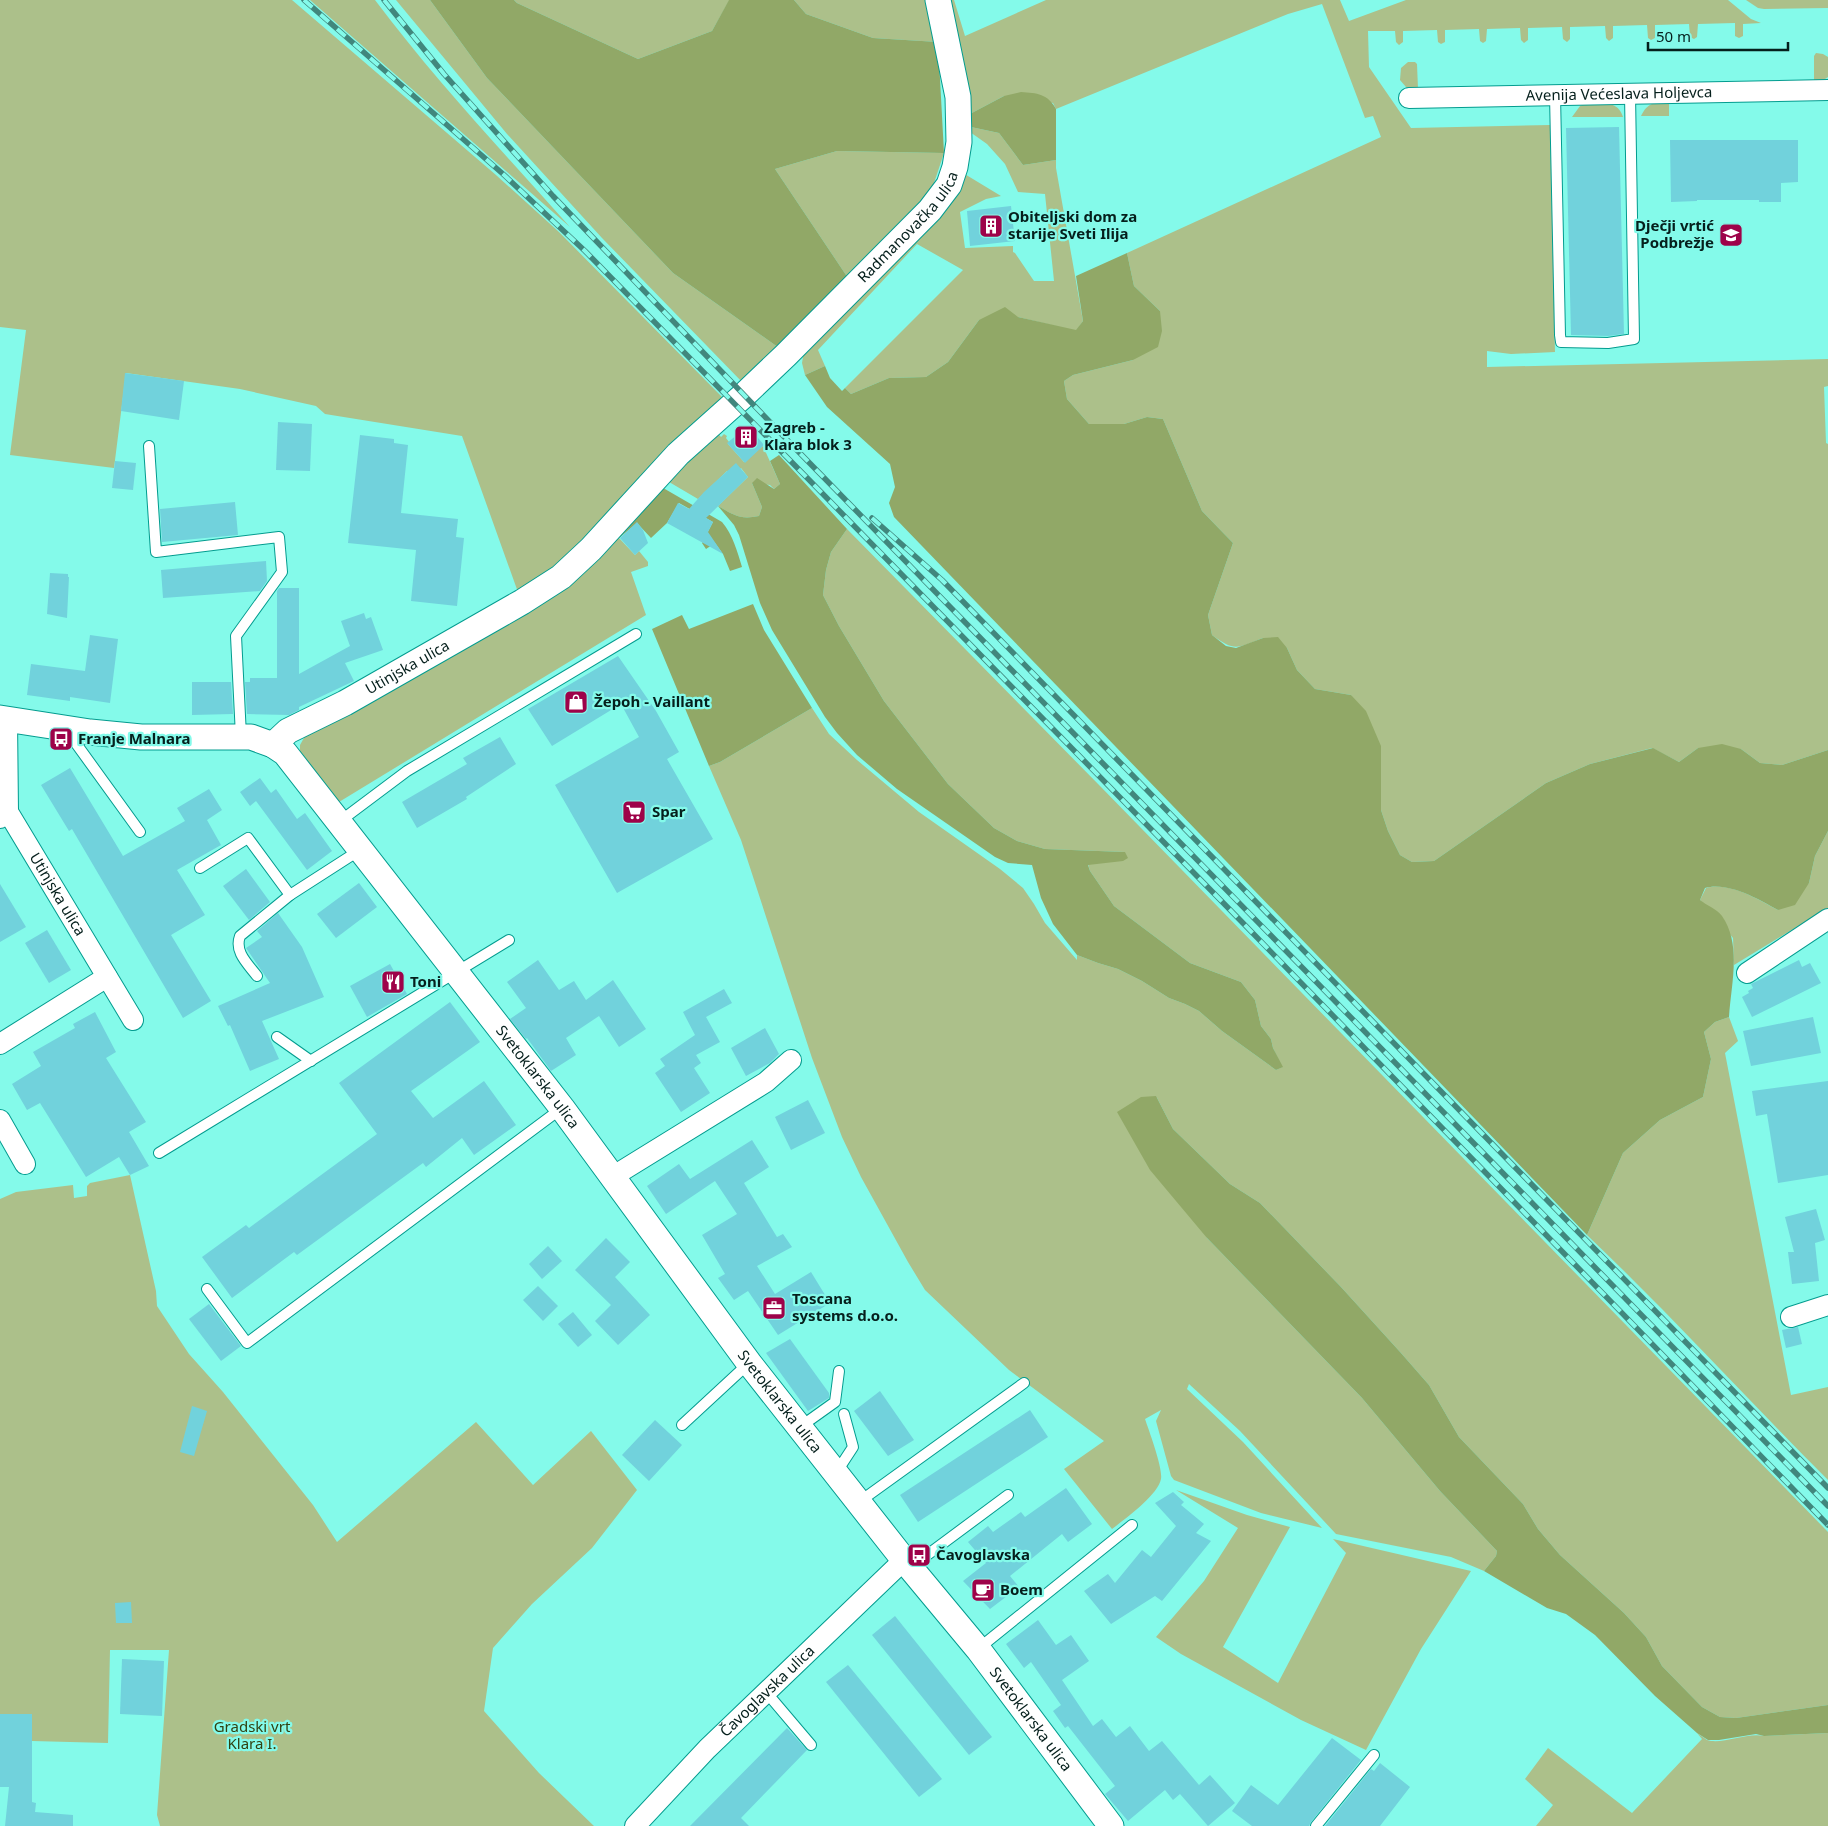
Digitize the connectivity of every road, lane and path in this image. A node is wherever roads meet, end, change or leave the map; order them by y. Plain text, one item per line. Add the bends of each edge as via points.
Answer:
1 (938, 0) edge
2 (1828, 90) edge
3 (1630, 94) junction
4 (1555, 95) junction
5 (1409, 98) dead end
6 (734, 404) joint
7 (149, 446) dead end
8 (636, 634) dead end
9 (4, 719) edge
10 (65, 728) junction
11 (241, 736) junction
12 (273, 745) junction
13 (4, 815) edge
14 (338, 822) junction
15 (140, 832) dead end
16 (360, 850) junction
17 (200, 868) dead end
18 (290, 895) junction
19 (1828, 919) edge
20 (508, 940) dead end
21 (456, 973) junction
22 (1747, 973) dead end
23 (257, 976) dead end
24 (107, 977) junction
25 (133, 1020) dead end
26 (277, 1037) dead end
27 (0, 1044) edge
28 (791, 1060) dead end
29 (311, 1061) junction
30 (562, 1108) junction
31 (0, 1120) edge
32 (159, 1153) dead end
33 (25, 1164) dead end
34 (612, 1177) junction
35 (208, 1289) dead end
36 (1828, 1305) edge
37 (1791, 1317) dead end
38 (748, 1363) junction
39 (839, 1371) dead end
40 (1024, 1383) dead end
41 (844, 1414) dead end
42 (682, 1426) dead end
43 (799, 1428) junction
44 (836, 1474) junction
45 (1008, 1495) dead end
46 (858, 1503) junction
47 (1132, 1525) dead end
48 (907, 1564) junction
49 (978, 1649) junction
50 (766, 1692) junction
51 (811, 1745) dead end
52 (1374, 1755) dead end
53 (635, 1826) edge
54 (1111, 1826) edge
55 (1316, 1826) edge

1 - 6 street, Radmanovačka ulica via 960,120 960,142 949,185 930,210
2 - 3 street, Avenija Većeslava Holjevca
3 - 4 street, Avenija Većeslava Holjevca
3 - 4 lane via 1634,339 1599,343 1561,342
4 - 5 street, Avenija Većeslava Holjevca
6 - 12 street, Utinjska ulica via 678,454 592,549 561,577 354,698 288,731
7 - 11 lane via 156,552 279,538 282,572 236,636
8 - 14 lane via 407,771
9 - 10 street, Utinjska ulica
9 - 13 street, Utinjska ulica
10 - 11 street, Utinjska ulica via 140,737
10 - 15 lane
11 - 12 street, Utinjska ulica
12 - 14 street, Svetoklarska ulica via 294,762
13 - 24 street, Utinjska ulica
14 - 16 street, Svetoklarska ulica
16 - 18 lane
16 - 21 street, Svetoklarska ulica
17 - 18 lane via 248,838
18 - 23 lane via 240,936 239,951
19 - 22 street
20 - 21 lane
21 - 29 lane
21 - 30 street, Svetoklarska ulica
24 - 25 street, Utinjska ulica
24 - 27 street
26 - 29 lane
28 - 34 street via 766,1082
29 - 32 lane
30 - 34 street, Svetoklarska ulica
30 - 35 lane via 247,1343
31 - 33 street
34 - 38 street, Svetoklarska ulica
36 - 37 street
38 - 42 lane
38 - 43 street, Svetoklarska ulica
39 - 43 lane via 835,1402
40 - 46 lane
41 - 44 lane via 853,1447
43 - 44 street, Svetoklarska ulica
44 - 46 street, Svetoklarska ulica
45 - 48 lane
46 - 48 street, Svetoklarska ulica
47 - 49 lane
48 - 49 street, Svetoklarska ulica
48 - 50 street, Čavoglavska ulica
49 - 54 street, Svetoklarska ulica
50 - 51 lane
50 - 53 street, Čavoglavska ulica
52 - 55 lane

